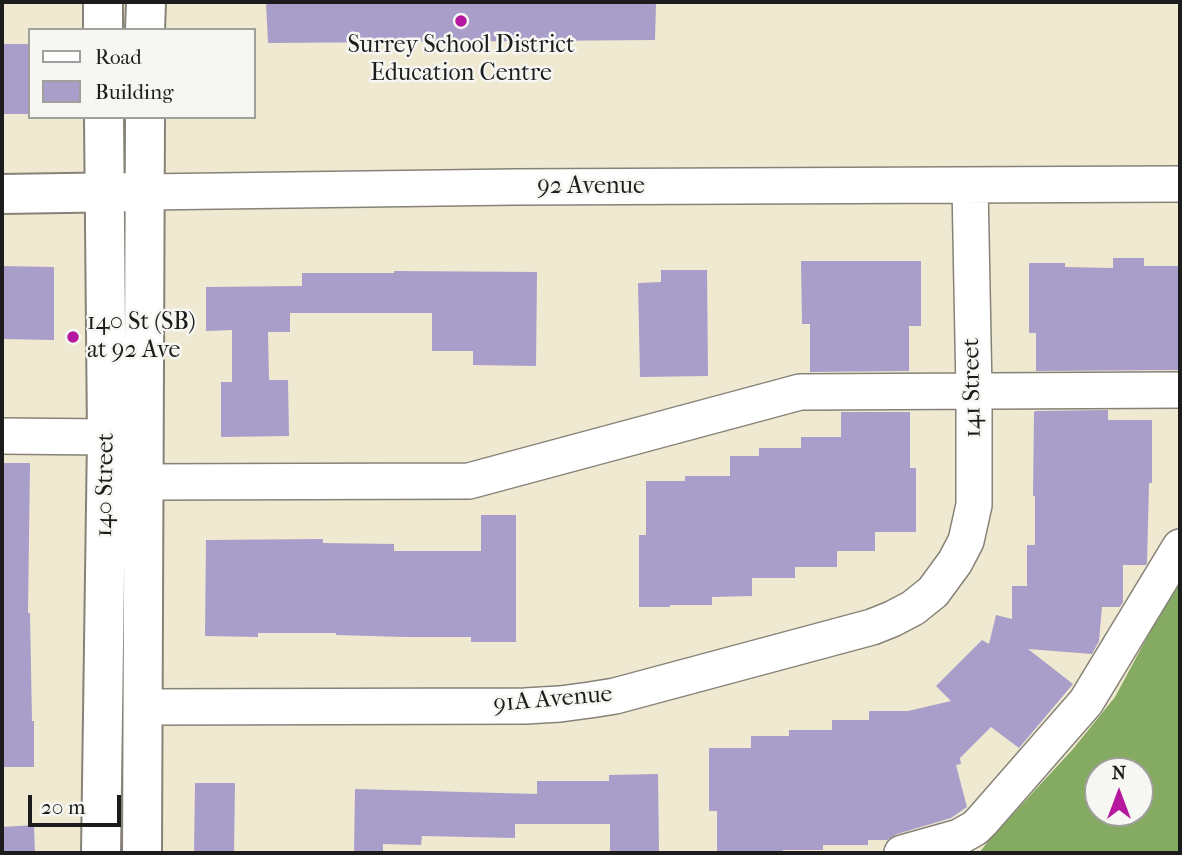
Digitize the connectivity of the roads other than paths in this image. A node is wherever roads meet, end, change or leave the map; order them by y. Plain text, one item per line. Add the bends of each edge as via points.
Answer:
1 (103, 2) edge
2 (146, 2) edge
3 (103, 28) edge
4 (145, 28) edge
5 (104, 119) edge
6 (145, 119) edge
7 (1180, 184) edge
8 (970, 185) junction
9 (145, 192) junction
10 (105, 193) junction
11 (2, 194) edge
12 (1180, 390) edge
13 (974, 392) junction
14 (2, 436) edge
15 (107, 437) junction
16 (144, 482) junction
17 (1180, 547) edge
18 (941, 583) joint
19 (143, 706) junction
20 (942, 848) edge
21 (101, 853) edge
22 (142, 853) edge
23 (902, 853) edge

1 - 3 main road
2 - 4 main road
5 - 10 main road, 140 Street
6 - 9 main road, 140 Street
7 - 8 street, 92 Avenue
8 - 9 street, 92 Avenue
8 - 13 street, 141 Street
9 - 10 main road, 92 Avenue
9 - 16 main road, 140 Street
10 - 11 main road, 92 Avenue
10 - 15 main road, 140 Street
12 - 13 street
13 - 16 street via 800,392 469,481
13 - 18 street, 141 Street via 972,517 961,552
14 - 15 street
15 - 21 main road, 140 Street
16 - 19 main road, 140 Street
17 - 20 street via 1077,712 975,828
18 - 19 street, 91A Avenue via 913,608 872,627 590,700 525,705
19 - 22 main road, 140 Street
20 - 23 street

